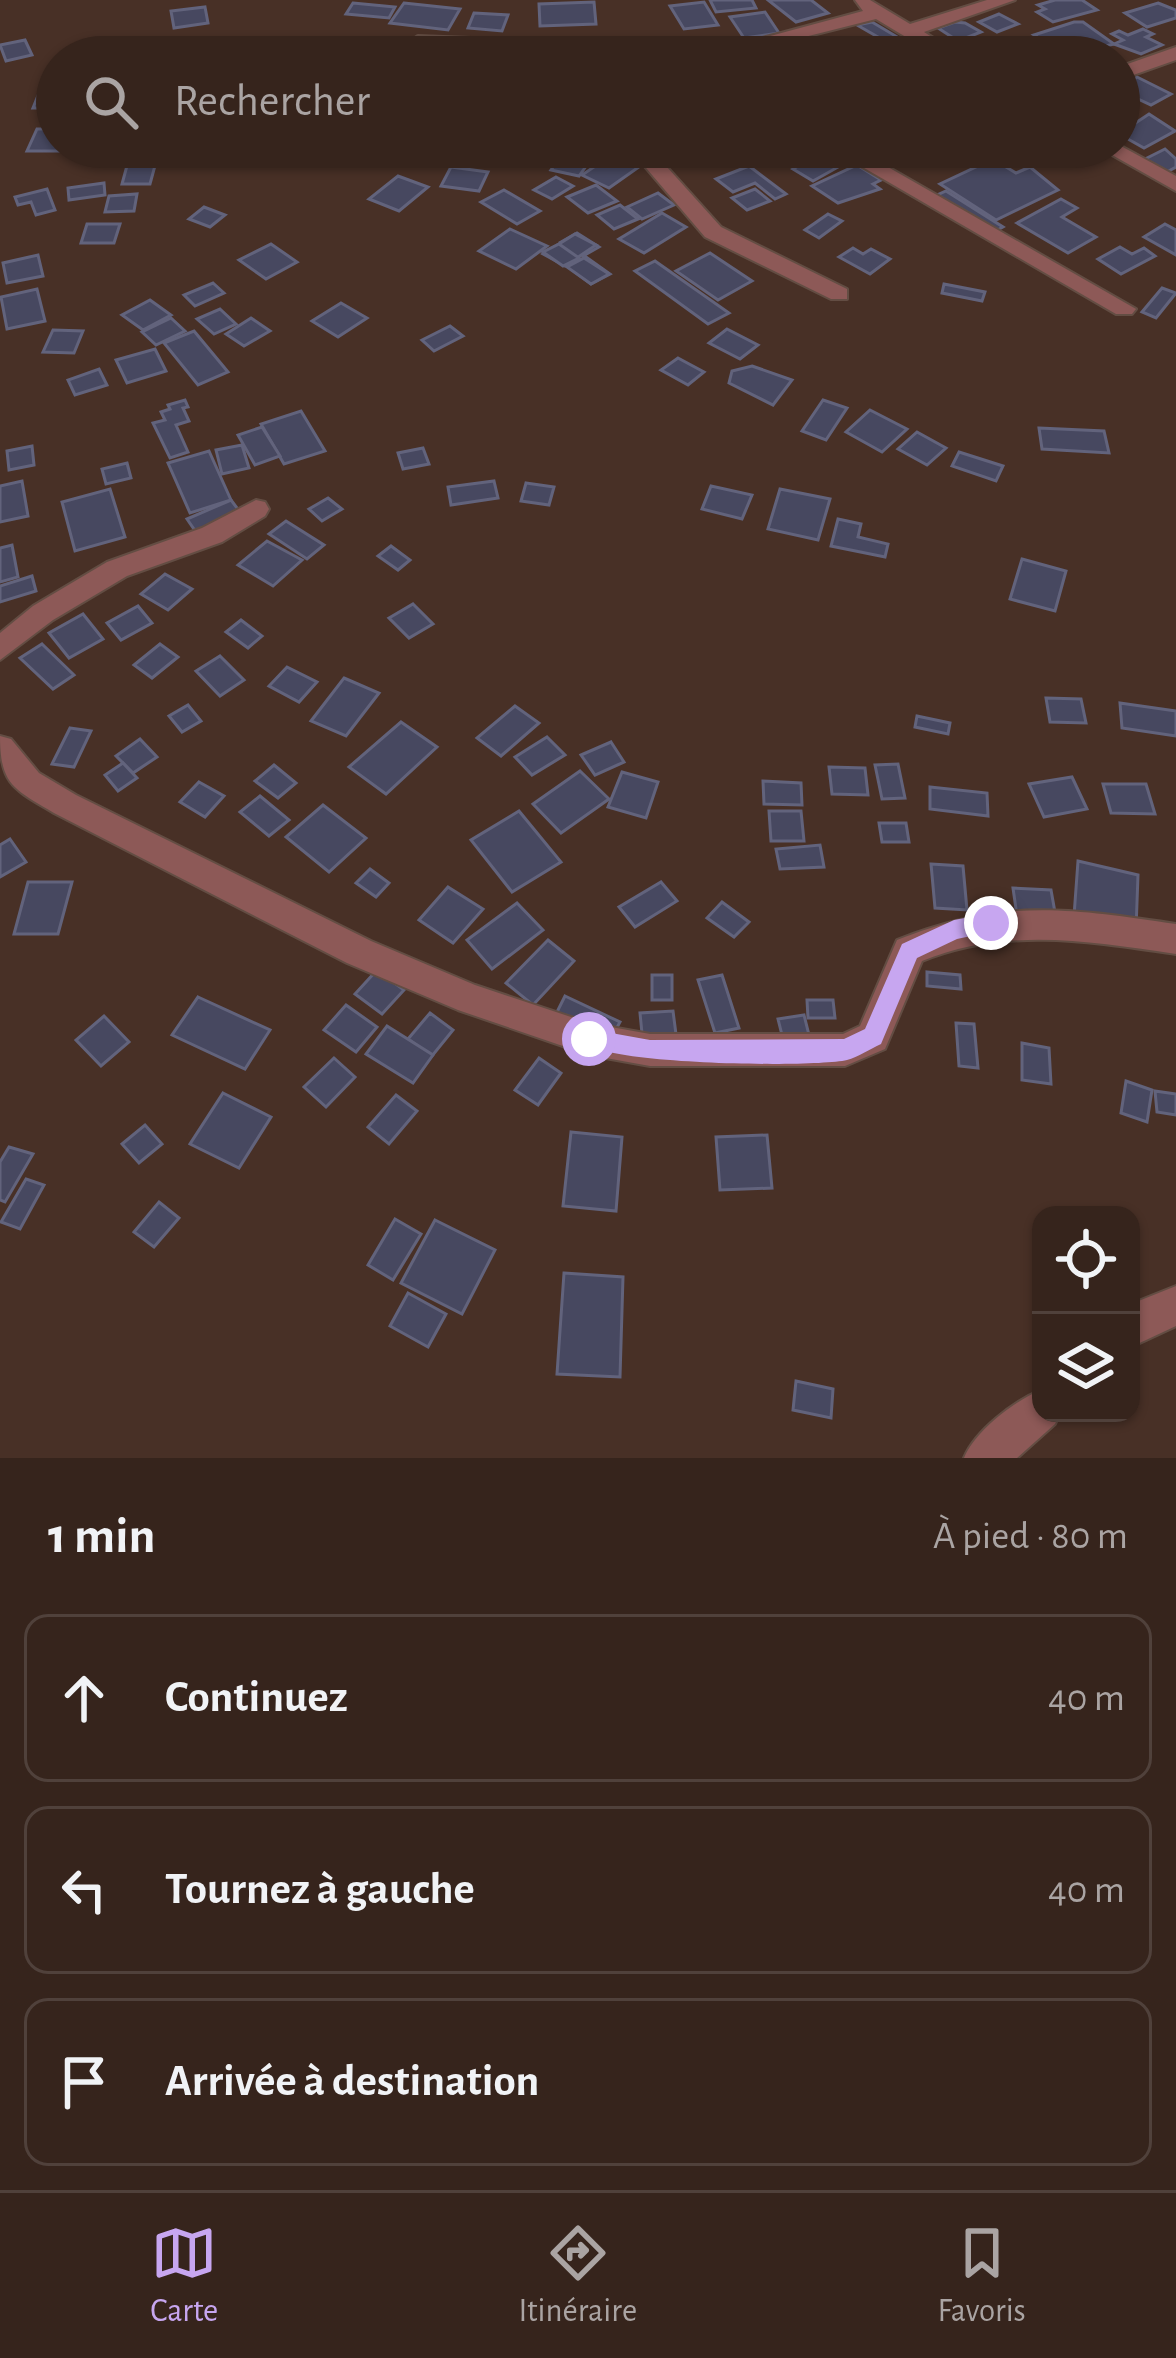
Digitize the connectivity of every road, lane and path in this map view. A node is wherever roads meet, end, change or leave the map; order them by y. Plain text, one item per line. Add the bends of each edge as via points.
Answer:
1 (856, 0) edge
2 (1006, 0) edge
3 (878, 13) junction
4 (907, 31) junction
5 (788, 36) edge
6 (916, 36) edge
7 (1173, 57) edge
8 (1140, 67) edge
9 (1140, 165) edge
10 (656, 168) edge
11 (875, 168) edge
12 (1176, 185) edge
13 (839, 294) dead end
14 (1124, 309) dead end
15 (256, 509) dead end
16 (0, 650) edge
17 (0, 748) edge
18 (1176, 939) edge
19 (1176, 1306) edge
20 (1140, 1321) edge
21 (1032, 1418) edge
22 (986, 1458) edge

1 - 3 street
2 - 4 street
3 - 4 street
3 - 5 street
4 - 6 street
7 - 8 street
9 - 12 street
10 - 13 street via 700,222
11 - 14 street
15 - 16 street via 91,583
17 - 18 street via 28,782 65,804 359,952 589,1039 650,1050 845,1050 873,1036 909,951 954,930 1054,922
19 - 20 street
21 - 22 street

